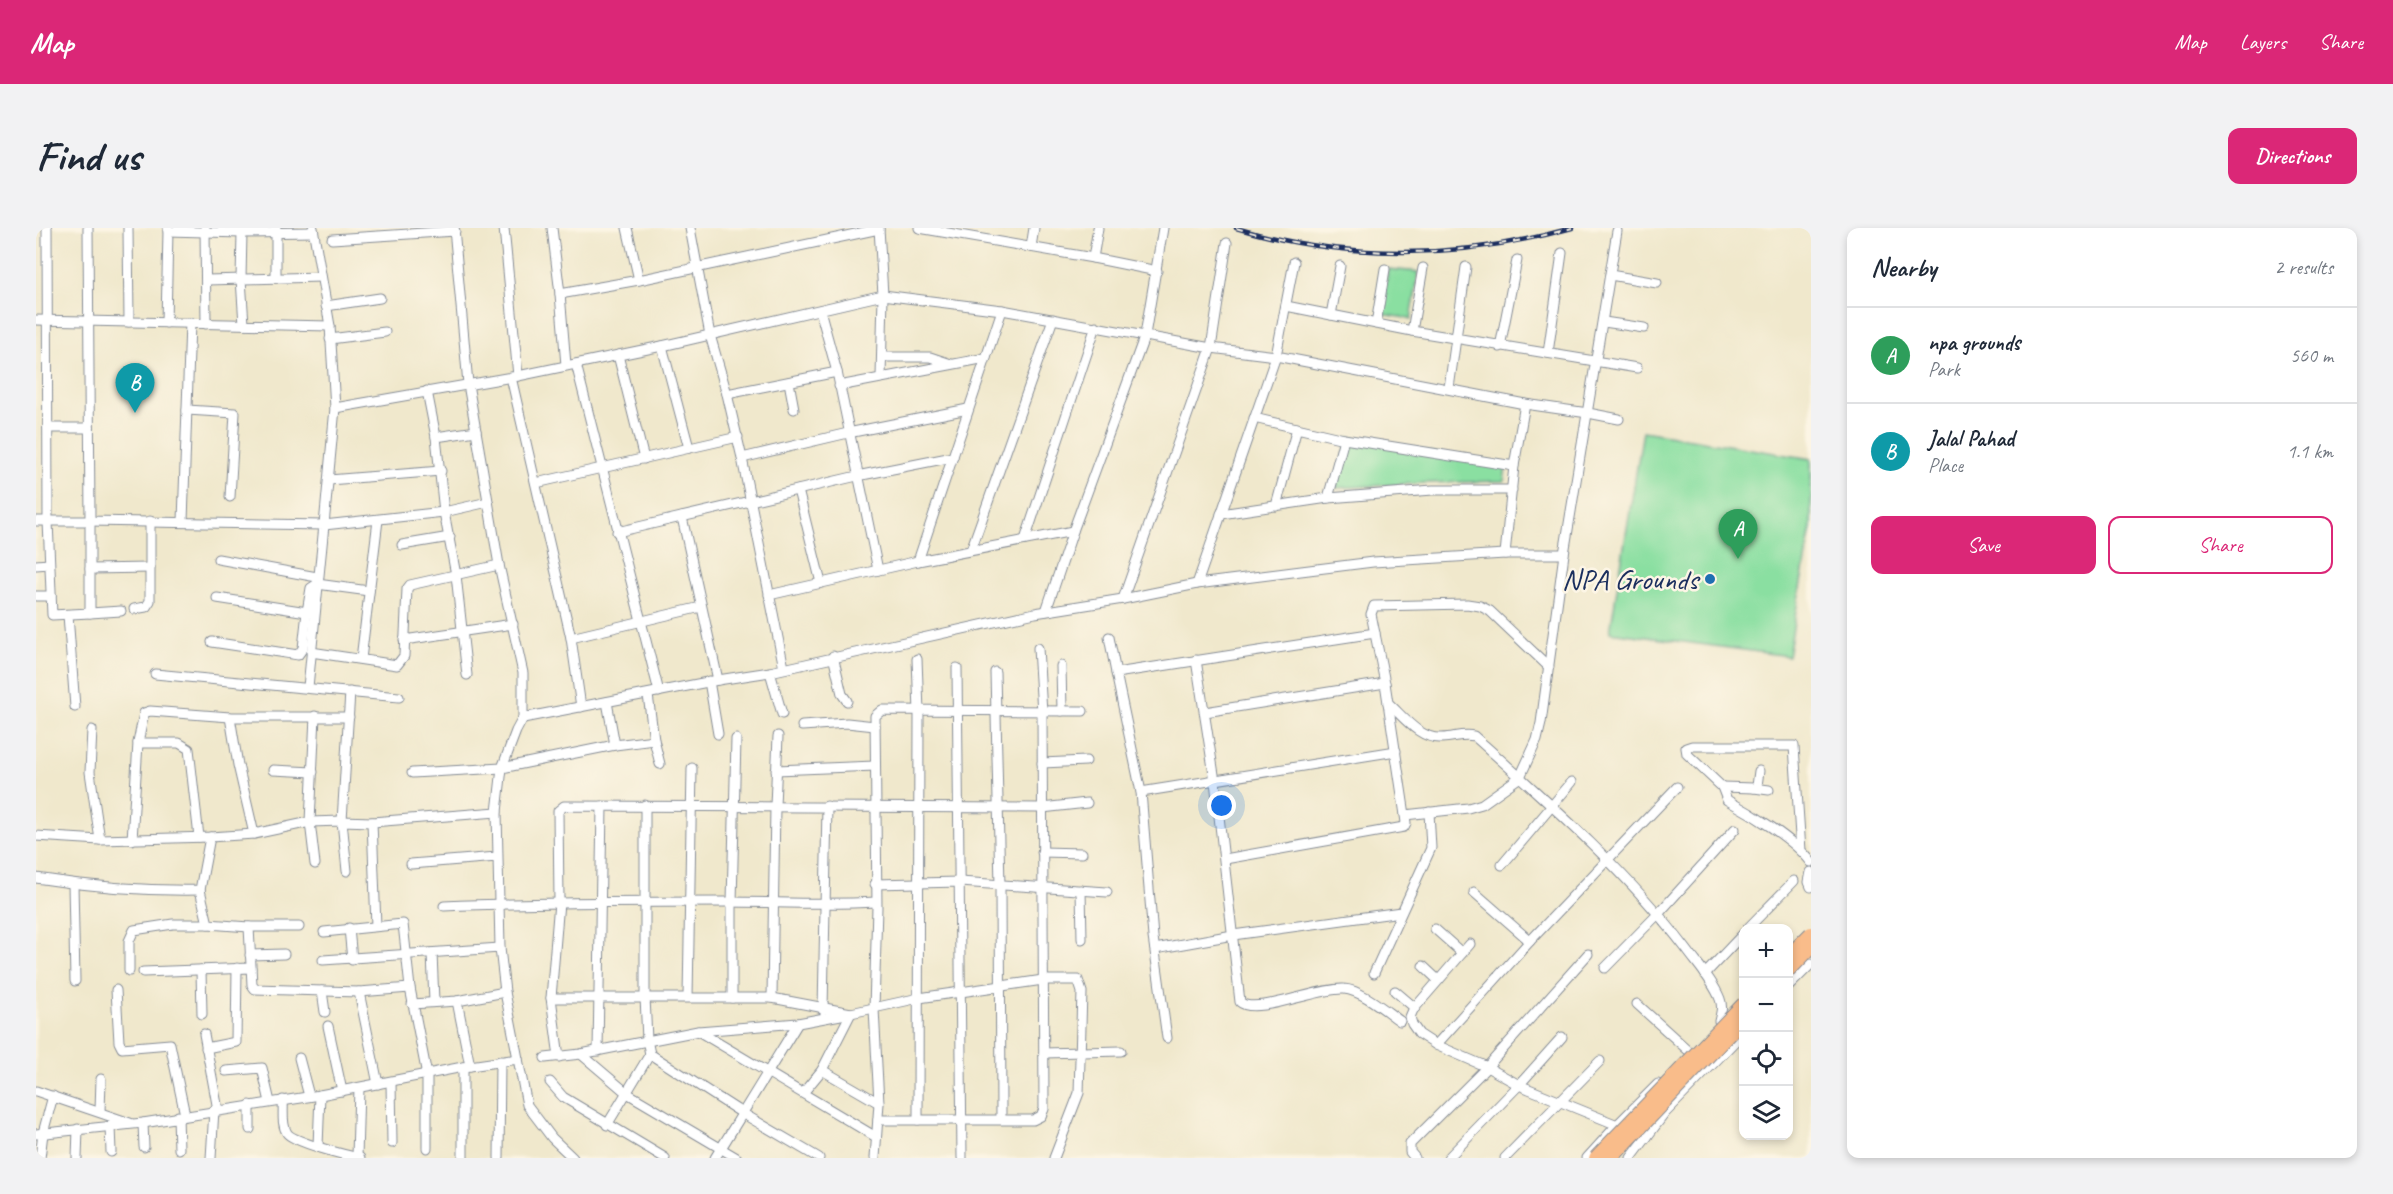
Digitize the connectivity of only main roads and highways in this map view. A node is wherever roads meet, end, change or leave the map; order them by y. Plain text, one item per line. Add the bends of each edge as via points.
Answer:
1 (1811, 934) edge
2 (1811, 947) edge
3 (1793, 948) edge
4 (1793, 966) edge
5 (1739, 1008) edge
6 (1739, 1022) edge
7 (1596, 1158) edge
8 (1611, 1158) edge

1 - 3 highway, bridge
2 - 4 highway, bridge
5 - 7 highway, bridge
6 - 8 highway, bridge

